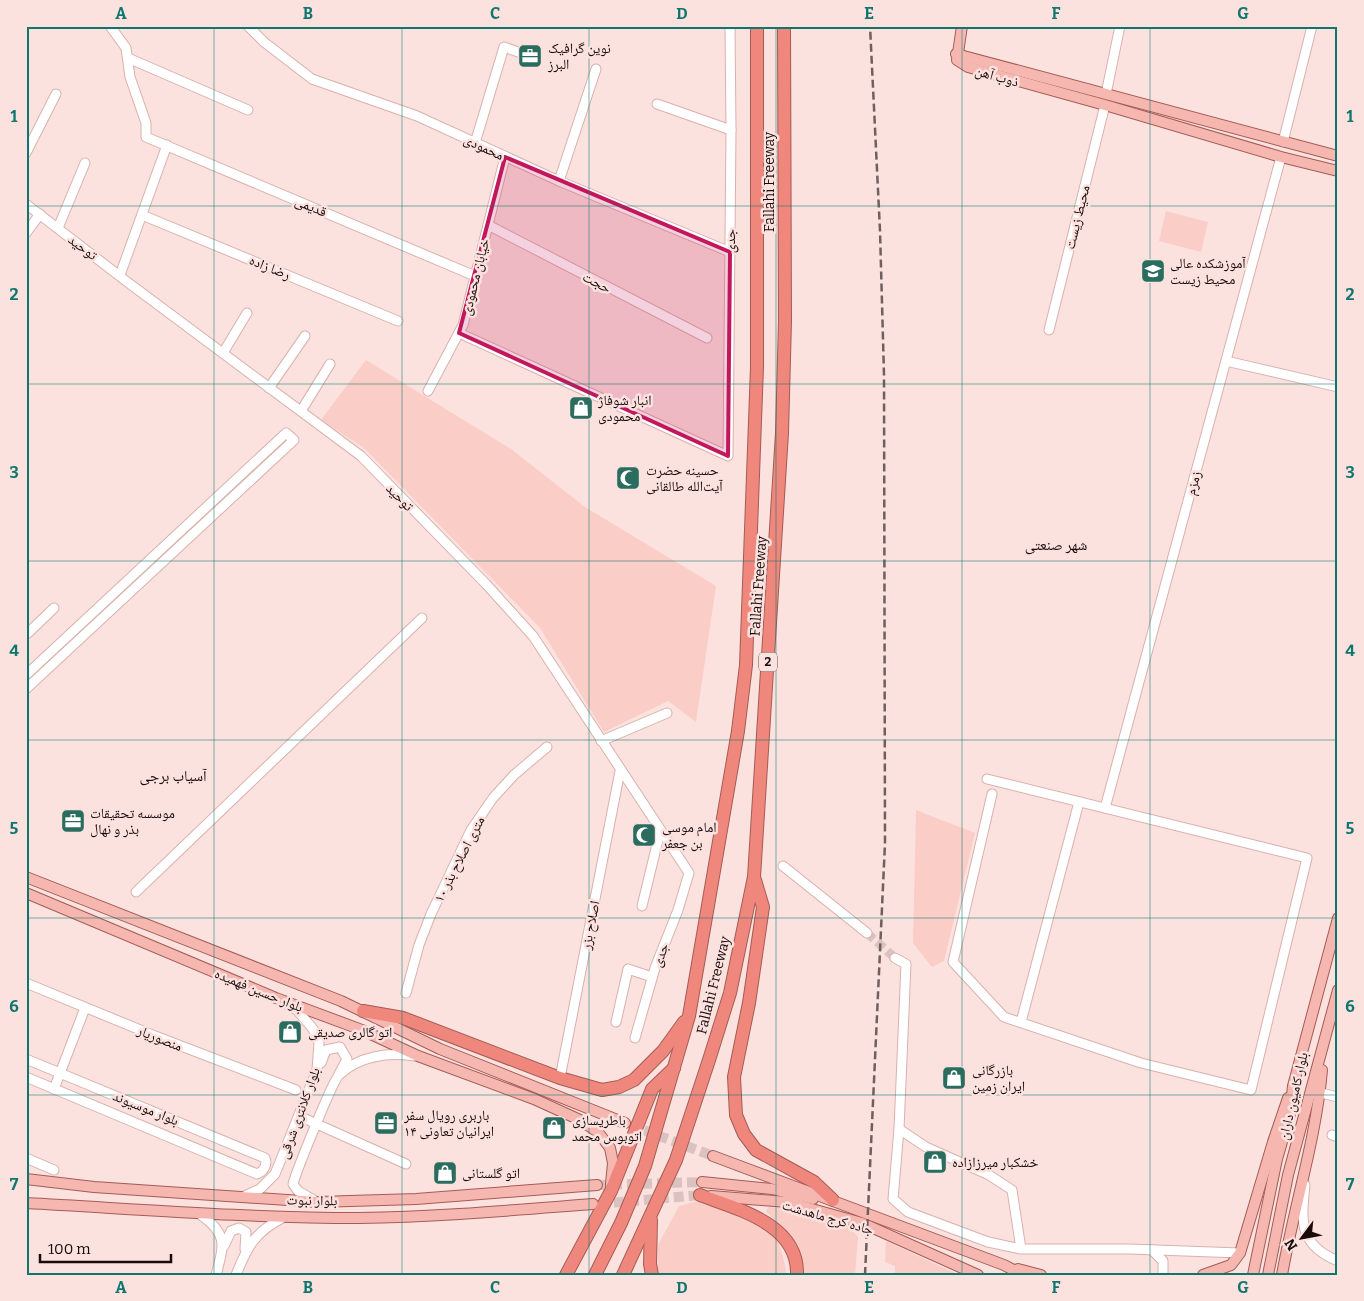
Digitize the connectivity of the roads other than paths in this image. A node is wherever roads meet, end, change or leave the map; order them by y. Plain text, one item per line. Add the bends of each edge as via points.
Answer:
1 (110, 26) edge
2 (248, 26) edge
3 (750, 26) edge
4 (757, 26) edge
5 (784, 26) edge
6 (962, 26) edge
7 (1120, 26) edge
8 (1312, 26) edge
9 (729, 27) edge
10 (524, 54) dead end
11 (956, 54) junction
12 (128, 58) junction
13 (757, 61) junction
14 (596, 69) dead end
15 (56, 94) dead end
16 (1106, 94) junction
17 (657, 104) dead end
18 (1104, 104) junction
19 (248, 110) dead end
20 (732, 130) junction
21 (1283, 142) junction
22 (475, 143) junction
23 (167, 145) junction
24 (26, 153) edge
25 (1338, 156) edge
26 (505, 157) junction
27 (1281, 157) junction
28 (85, 163) dead end
29 (1338, 171) edge
30 (559, 181) junction
31 (26, 204) edge
32 (40, 214) junction
33 (142, 215) junction
34 (488, 225) junction
35 (58, 228) junction
36 (26, 233) edge
37 (730, 252) junction
38 (120, 275) junction
39 (475, 276) junction
40 (247, 313) dead end
41 (398, 321) dead end
42 (1049, 330) dead end
43 (459, 333) junction
44 (305, 336) dead end
45 (707, 338) dead end
46 (223, 353) junction
47 (1226, 361) junction
48 (330, 364) dead end
49 (1338, 387) edge
50 (269, 388) junction
51 (428, 391) dead end
52 (301, 411) junction
53 (54, 608) dead end
54 (422, 618) dead end
55 (28, 633) dead end
56 (26, 675) edge
57 (26, 689) edge
58 (667, 713) dead end
59 (601, 741) junction
60 (547, 747) dead end
61 (620, 771) junction
62 (987, 779) dead end
63 (992, 794) dead end
64 (1079, 802) junction
65 (1105, 808) junction
66 (660, 832) junction
67 (783, 866) dead end
68 (689, 873) joint
69 (26, 876) edge
70 (754, 877) junction
71 (136, 892) dead end
72 (26, 893) edge
73 (642, 906) dead end
74 (125, 916) junction
75 (1338, 918) edge
76 (118, 932) junction
77 (867, 933) tunnel mouth
78 (895, 958) tunnel mouth
79 (652, 977) junction
80 (26, 983) edge
81 (1338, 990) edge
82 (406, 994) dead end
83 (276, 998) junction
84 (85, 1008) junction
85 (363, 1011) junction
86 (689, 1016) junction
87 (616, 1022) dead end
88 (1021, 1022) junction
89 (635, 1038) dead end
90 (1324, 1046) junction
91 (418, 1056) junction
92 (26, 1059) edge
93 (676, 1066) junction
94 (317, 1070) junction
95 (59, 1073) junction
96 (337, 1076) junction
97 (26, 1077) edge
98 (560, 1078) junction
99 (1293, 1086) junction
100 (54, 1089) junction
101 (296, 1090) dead end
102 (1321, 1093) junction
103 (1338, 1097) edge
104 (299, 1116) junction
105 (625, 1123) tunnel mouth
106 (318, 1124) junction
107 (898, 1129) junction
108 (713, 1156) tunnel mouth
109 (26, 1158) edge
110 (406, 1164) dead end
111 (1307, 1165) junction
112 (54, 1170) dead end
113 (26, 1179) edge
114 (702, 1182) tunnel mouth
115 (597, 1185) tunnel mouth
116 (611, 1191) junction
117 (700, 1195) joint
118 (242, 1197) junction
119 (833, 1200) junction
120 (26, 1202) edge
121 (317, 1202) junction
122 (593, 1204) tunnel mouth
123 (652, 1212) junction
124 (201, 1215) junction
125 (284, 1217) junction
126 (224, 1246) junction
127 (1021, 1250) junction
128 (1152, 1250) junction
129 (245, 1252) junction
130 (1240, 1253) junction
131 (1338, 1261) edge
132 (1004, 1265) junction
133 (216, 1275) edge
134 (236, 1275) edge
135 (566, 1275) edge
136 (594, 1275) edge
137 (623, 1275) edge
138 (652, 1275) edge
139 (797, 1275) edge
140 (976, 1275) edge
141 (1024, 1275) edge
142 (1041, 1275) edge
143 (1163, 1275) edge
144 (1203, 1275) edge
145 (1253, 1275) edge
146 (1268, 1275) edge
147 (1282, 1275) edge

1 - 12 street via 126,48
2 - 22 street, محمودی via 312,79 417,116
3 - 13 highway
4 - 13 highway, Fallahi Freeway / 2
5 - 70 highway, Fallahi Freeway / 2 via 782,432
6 - 11 main road
7 - 16 street
8 - 21 street
9 - 20 street, جدی
10 - 22 street via 504,47
11 - 16 main road, ذوب آهن
11 - 18 main road, ذوب آهن via 957,60 968,68
12 - 19 street
12 - 23 street, قدیمی via 130,77 146,123 146,137
13 - 86 highway, Fallahi Freeway / 2 via 757,367 746,665 738,731
14 - 30 street
15 - 24 street
16 - 21 main road, ذوب آهن
17 - 20 street
18 - 27 main road, ذوب آهن
18 - 42 street, محیط زیست
20 - 37 street, جدی
21 - 25 main road, ذوب آهن
22 - 26 street, محمودی
23 - 33 street
23 - 39 street, قدیمی
26 - 30 street, محمودی
26 - 34 street, خیابان محمودی
27 - 29 main road, ذوب آهن
27 - 47 street, زمزم
28 - 35 street
30 - 37 street, محمودی
31 - 32 street, توحید
32 - 35 street, توحید
32 - 36 street
33 - 38 street
33 - 41 street, رضا زاده
34 - 39 street, خیابان محمودی
34 - 45 street, حجت
35 - 38 street, توحید
37 - 43 street, جدی via 728,456
38 - 46 street, توحید
39 - 43 street, خیابان محمودی
40 - 46 street
43 - 51 street, خیابان محمودی
44 - 50 street
46 - 50 street, توحید
47 - 49 street
47 - 65 street, زمزم
48 - 52 street
50 - 52 street, توحید
52 - 59 street, توحید via 360,456 527,629
53 - 55 street
54 - 71 street
56 - 57 street via 286,433 294,440
58 - 59 street
59 - 61 street, توحید
60 - 82 street, ۱۰ متری اصلاح بذر via 492,798 471,830 431,914
61 - 66 street, توحید
61 - 98 street, اصلاح بزر
62 - 64 street
63 - 88 street via 953,962 1004,1017
64 - 65 street
64 - 88 street
65 - 88 street via 1307,858 1251,1090 1141,1063
66 - 68 street, توحید
66 - 73 street
67 - 77 street
68 - 79 street, جدی
69 - 74 main road, بلوار حسین فهمیده
70 - 119 highway via 763,907 734,1077 736,1115 756,1150 814,1182
70 - 123 highway, Fallahi Freeway / 2 via 730,993 676,1160
72 - 76 main road, بلوار حسین فهمیده
74 - 76 main road
74 - 85 main road, بلوار حسین فهمیده
75 - 99 main road, بلوار کامیون داران
76 - 83 main road, بلوار حسین فهمیده
78 - 107 street via 906,964
79 - 87 street via 629,965
79 - 89 street, جدی
80 - 84 street, منصوریار
81 - 90 main road, بلوار کامیون داران
83 - 91 main road, بلوار حسین فهمیده via 362,1030
83 - 94 street, بلوار کلانتری شرقی via 297,1010 313,1028 319,1043
84 - 95 street
84 - 101 street, منصوریار
85 - 98 highway via 403,1018
85 - 105 main road, بلوار حسین فهمیده via 440,1049
86 - 93 highway, Fallahi Freeway / 2
86 - 98 highway via 650,1066 634,1080 602,1090
90 - 102 main road
90 - 146 main road, بلوار کامیون داران via 1288,1176
91 - 96 street, بلوار کلانتری شرقی via 395,1053 375,1056
91 - 116 main road, بلوار حسین فهمیده via 534,1099 598,1132 610,1148 613,1163
92 - 95 street, بلوار موسیوند
93 - 116 highway via 652,1088
93 - 136 highway, Fallahi Freeway / 2 via 644,1166 621,1223
94 - 96 street via 326,1050 340,1046 347,1059
94 - 104 street, بلوار کلانتری شرقی
95 - 100 street
95 - 100 street, بلوار موسیوند via 266,1158 264,1169 257,1174
96 - 106 street, بلوار کلانتری شرقی
97 - 100 street, بلوار موسیوند
99 - 130 main road
99 - 145 main road, بلوار کامیون داران via 1290,1114 1275,1168
102 - 103 street
102 - 111 main road
104 - 106 street
104 - 118 street, بلوار کلانتری شرقی via 275,1174 260,1189
106 - 110 street
106 - 121 street, بلوار کلانتری شرقی via 293,1184 298,1191
107 - 127 street via 926,1147 989,1175 1012,1190
107 - 127 street via 893,1199 908,1212 988,1242
108 - 119 main road
109 - 112 street
111 - 131 street via 1302,1214 1304,1228 1317,1250
111 - 147 main road
113 - 118 main road, بلوار نبوت
114 - 119 main road via 772,1189 828,1202
115 - 121 main road, بلوار نبوت via 416,1199
116 - 135 highway
117 - 139 highway via 772,1227 794,1255
117 - 140 main road, جاده کرج ماهدشت via 787,1202 862,1224
118 - 121 main road, بلوار نبوت
119 - 132 main road, جاده کرج ماهدشت
120 - 124 main road, بلوار نبوت
122 - 125 main road, بلوار نبوت via 422,1216
123 - 137 highway, Fallahi Freeway / 2
123 - 138 highway
124 - 125 main road, بلوار نبوت
124 - 126 street via 215,1224
125 - 129 street via 255,1236
126 - 129 street via 231,1231 239,1228 246,1232
126 - 133 street
127 - 128 street
128 - 130 street
128 - 143 street via 1163,1261
129 - 134 street
130 - 144 main road via 1231,1265
132 - 141 main road, جاده کرج ماهدشت
132 - 142 main road

